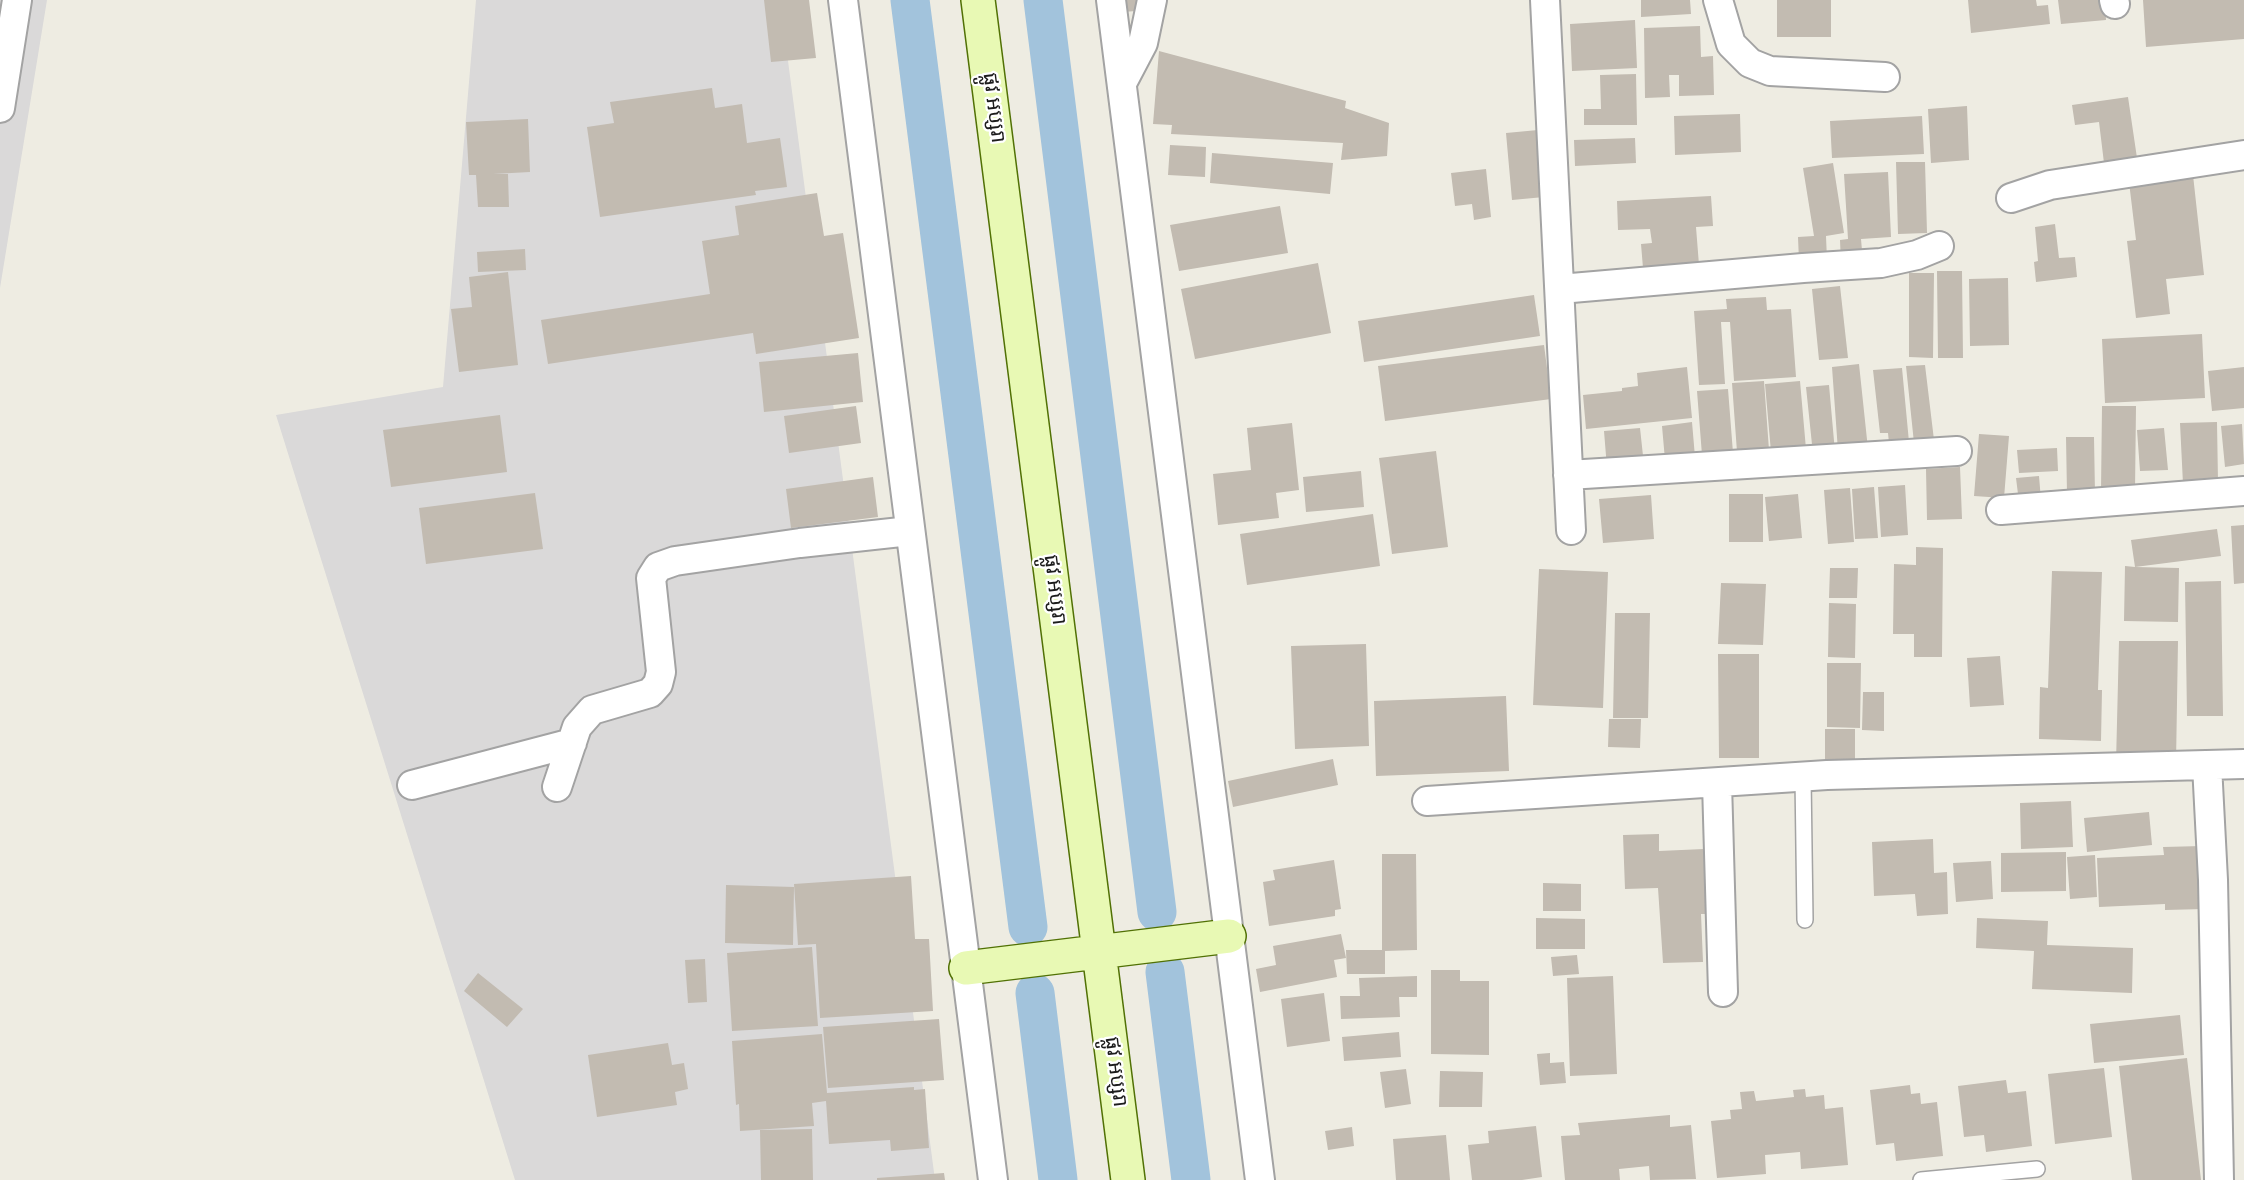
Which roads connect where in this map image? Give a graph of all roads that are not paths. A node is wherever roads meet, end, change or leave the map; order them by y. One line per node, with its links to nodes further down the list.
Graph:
1 (17, 0): 10 (street)
2 (843, 0): 20 (street)
3 (978, 0): 31 (main road, ផ្លូវ អប្សរា)
4 (1111, 0): 9 (street)
5 (1152, 0): 9 (street)
6 (1545, 0): 14 (street)
7 (1718, 0): 8 (street)
8 (1885, 77)
9 (1122, 82): 30 (street)
10 (0, 108)
11 (2244, 155): 12 (street)
12 (2011, 198)
13 (1939, 246): 14 (street)
14 (1560, 289): 16 (street)
15 (1957, 451): 16 (street)
16 (1569, 475): 19 (street)
17 (2244, 491): 18 (street)
18 (2001, 510)
19 (1571, 530)
20 (910, 531): 21 (street); 32 (street)
21 (572, 743): 26 (street); 27 (street)
22 (2244, 764): 23 (street)
23 (2207, 765): 24 (street); 39 (street)
24 (1803, 777): 25 (street); 29 (lane)
25 (1717, 783): 28 (street); 33 (street)
26 (412, 785)
27 (557, 787)
28 (1427, 801)
29 (1805, 920)
30 (1229, 936): 31 (main road); 37 (street)
31 (1099, 952): 32 (main road); 36 (main road, ផ្លូវ អប្សរា)
32 (966, 968): 35 (street)
33 (1723, 992)
34 (2037, 1169): 38 (lane)
35 (993, 1180)
36 (1128, 1180)
37 (1260, 1180)
38 (1921, 1180)
39 (2219, 1180)

